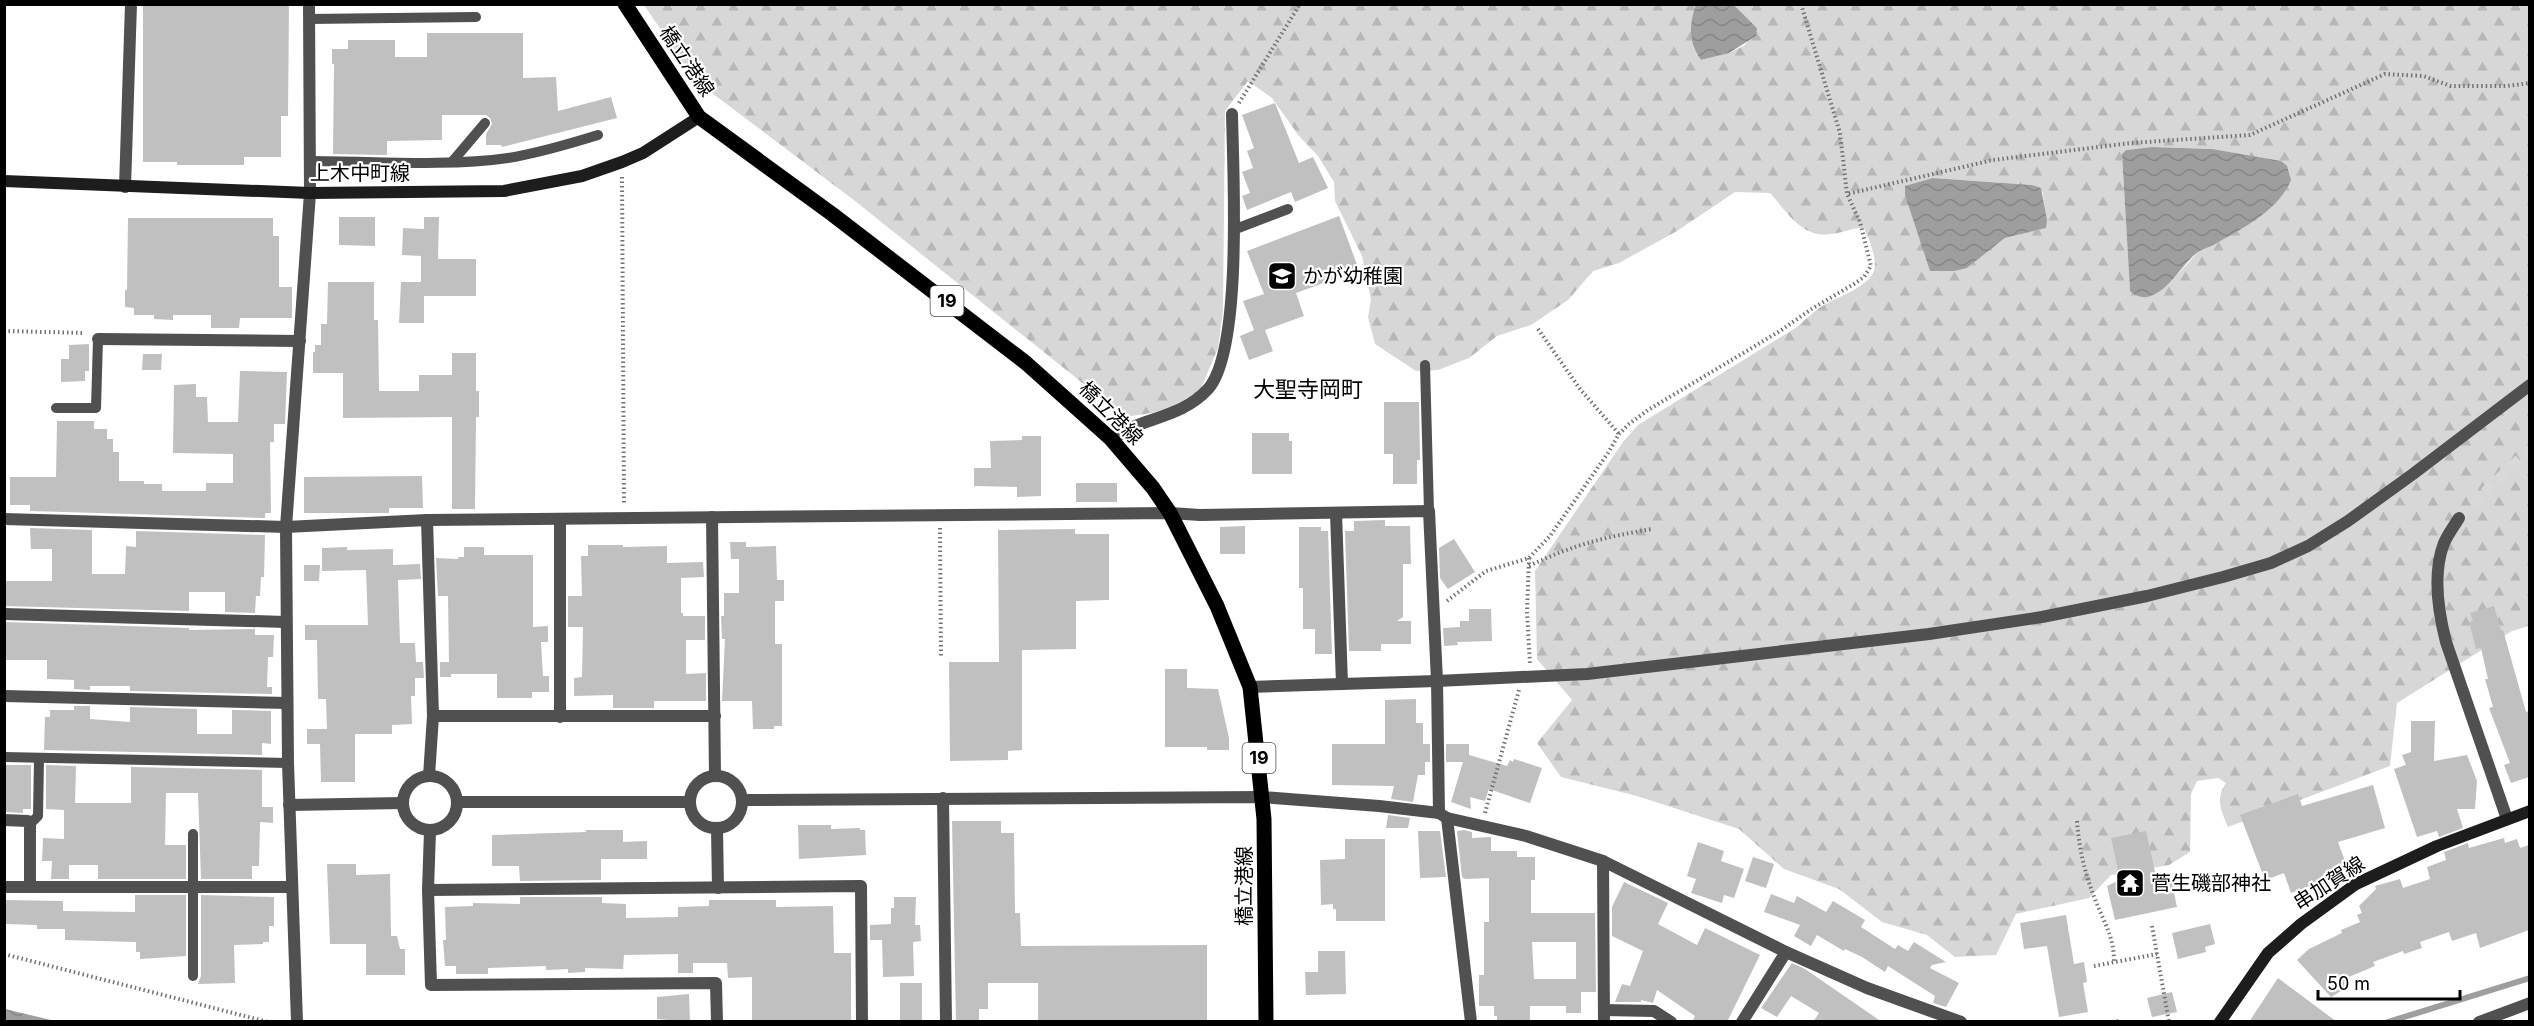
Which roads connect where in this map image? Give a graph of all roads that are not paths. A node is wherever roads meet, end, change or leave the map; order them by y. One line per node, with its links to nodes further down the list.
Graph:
1 (131, 4): 13 (street)
2 (309, 4): 5 (street)
3 (625, 4): 7 (main road, 橋立港線 / 19)
4 (476, 17): 5 (lane)
5 (309, 19): 10 (street)
6 (1232, 114): 16 (street)
7 (699, 117): 14 (main road, 上木中町線); 22 (main road, 橋立港線 / 19)
8 (485, 123): 11 (lane)
9 (598, 135): 11 (lane)
10 (310, 161): 11 (lane); 14 (street)
11 (452, 162)
12 (4, 181): 13 (main road, 上木中町線)
13 (125, 187): 14 (main road, 上木中町線)
14 (310, 193): 18 (street)
15 (1288, 209): 16 (lane)
16 (1233, 230): 22 (street)
17 (98, 339): 18 (street); 21 (lane)
18 (300, 340): 31 (street)
19 (1425, 365): 23 (lane)
20 (2529, 385): 34 (street)
21 (56, 408)
22 (1111, 439): 24 (main road, 橋立港線 / 19)
23 (1429, 511): 25 (street); 34 (street)
24 (1170, 513): 25 (street); 26 (street); 36 (main road, 橋立港線 / 19)
25 (1336, 513): 35 (street)
26 (712, 517): 29 (street); 40 (street)
27 (2459, 518): 56 (street)
28 (4, 519): 31 (street)
29 (560, 519): 30 (street); 41 (street)
30 (427, 520): 31 (street); 39 (street)
31 (286, 527): 33 (street)
32 (4, 614): 33 (street)
33 (286, 622): 38 (street)
34 (1437, 681): 35 (street); 55 (street)
35 (1342, 684): 36 (street)
36 (1250, 687): 47 (main road, 橋立港線 / 19)
37 (4, 696): 38 (street)
38 (287, 703): 44 (street)
39 (433, 716): 41 (street); 45 (street)
40 (715, 716): 41 (street); 46 (street)
41 (560, 717)
42 (4, 757): 43 (lane)
43 (39, 758): 44 (lane); 58 (lane)
44 (288, 763): 53 (street)
45 (429, 776): 50 (street); 52 (street)
46 (715, 776): 49 (street); 51 (street)
47 (1262, 797): 48 (street); 55 (street); 77 (main road, 橋立港線 / 19)
48 (943, 798): 49 (street); 76 (street)
49 (743, 801): 59 (street)
50 (457, 802): 51 (street); 60 (street)
51 (690, 802): 59 (street)
52 (402, 803): 53 (street); 60 (street)
53 (290, 805): 66 (street)
54 (2529, 811): 56 (main road, 串加賀線)
55 (1443, 815): 62 (street); 78 (street)
56 (2507, 819): 82 (main road, 串加賀線)
57 (4, 820): 58 (street)
58 (30, 824): 64 (street)
59 (717, 828): 67 (street)
60 (430, 831): 68 (street)
61 (193, 834): 65 (lane)
62 (1603, 861): 69 (street); 72 (street)
63 (4, 887): 64 (street)
64 (30, 887): 65 (street)
65 (193, 887): 66 (street); 70 (lane)
66 (292, 887): 73 (street)
67 (718, 888): 68 (street); 75 (street)
68 (428, 890): 74 (street)
69 (1786, 952): 80 (street); 81 (street)
70 (193, 976)
71 (2529, 1003): 83 (street)
72 (1604, 1016): 79 (street)
73 (297, 1022)
74 (717, 1022)
75 (862, 1022)
76 (946, 1022)
77 (1266, 1022)
78 (1471, 1022)
79 (1671, 1022)
80 (1742, 1022)
81 (1961, 1022)
82 (2220, 1022)
83 (2479, 1022)

